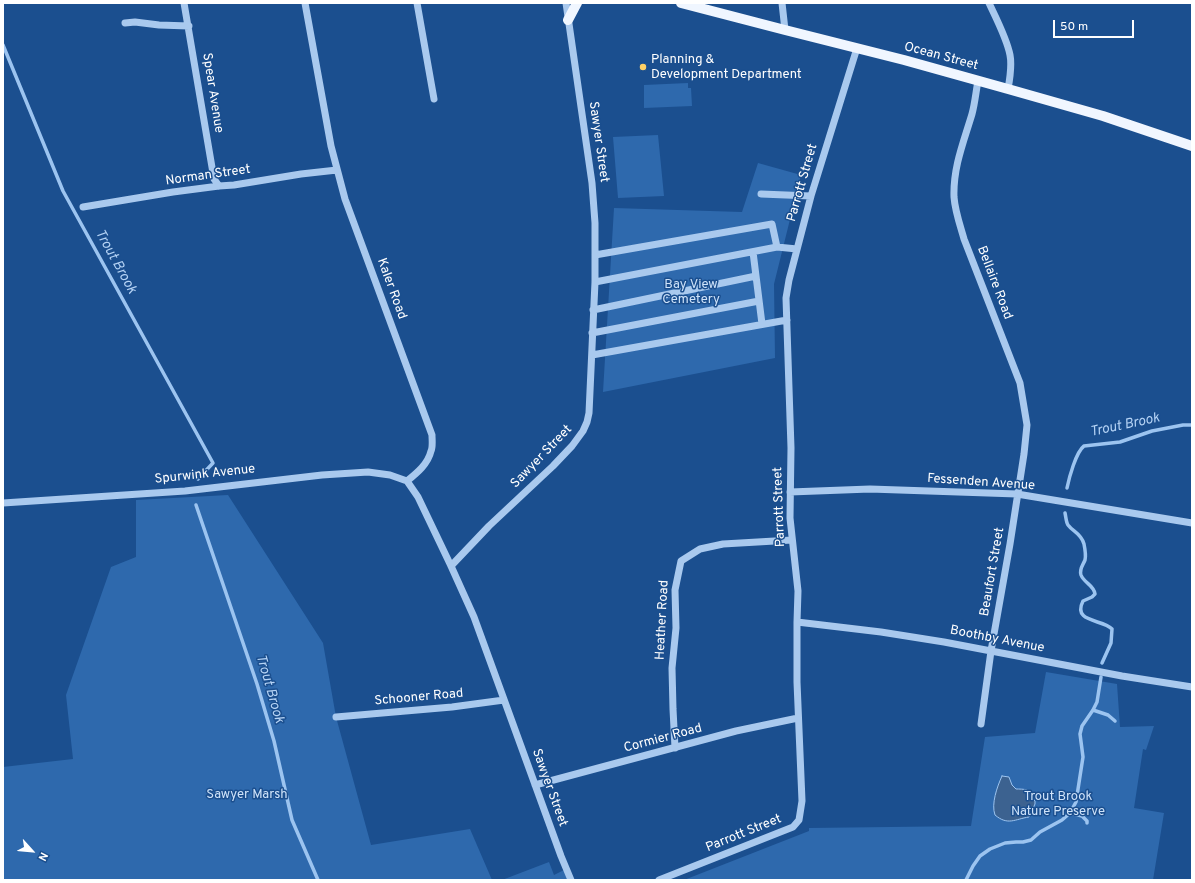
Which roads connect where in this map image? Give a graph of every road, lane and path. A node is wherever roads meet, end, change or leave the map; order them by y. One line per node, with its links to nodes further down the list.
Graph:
1 (184, 3): 11 (street, Spear Avenue)
2 (305, 3): 18 (street, Kaler Road)
3 (417, 3): 16 (street)
4 (566, 3): 9 (street, Sawyer Street)
5 (577, 3): 9 (main road)
6 (681, 3): 12 (main road, Ocean Street)
7 (782, 3): 12 (street)
8 (989, 3): 15 (street)
9 (568, 20): 26 (street, Sawyer Street)
10 (125, 23): 11 (street)
11 (189, 26): 19 (street, Spear Avenue)
12 (785, 30): 13 (main road, Ocean Street)
13 (857, 48): 14 (main road, Ocean Street); 21 (street, Parrott Street)
14 (978, 80): 15 (main road, Ocean Street); 37 (street, Bellaire Road)
15 (1008, 89): 17 (main road, Ocean Street)
16 (434, 99)
17 (1192, 146)
18 (337, 170): 19 (street, Norman Street); 35 (street, Kaler Road)
19 (219, 186): 22 (street, Norman Street)
20 (761, 194): 21 (street)
21 (811, 196): 24 (street, Parrott Street)
22 (83, 207)
23 (777, 248): 24 (street); 25 (street); 26 (street)
24 (797, 249): 31 (street, Parrott Street)
25 (753, 252): 27 (street); 28 (street)
26 (595, 255): 28 (street, Sawyer Street)
27 (756, 276): 29 (street); 30 (street)
28 (594, 282): 30 (street, Sawyer Street)
29 (759, 301): 32 (street); 33 (street)
30 (593, 310): 33 (street, Sawyer Street)
31 (787, 320): 32 (street); 36 (street, Parrott Street)
32 (762, 324): 34 (street)
33 (592, 333): 34 (street, Sawyer Street)
34 (592, 355): 41 (street, Sawyer Street)
35 (407, 481): 38 (street, Spurwink Avenue); 41 (street)
36 (790, 492): 37 (street, Fessenden Avenue); 40 (street, Parrott Street)
37 (1017, 494): 39 (street, Fessenden Avenue); 43 (street, Beaufort Street)
38 (3, 503)
39 (1192, 523)
40 (792, 540): 42 (street, Parrott Street); 49 (street, Heather Road)
41 (451, 566): 45 (street, Sawyer Street)
42 (797, 622): 43 (street, Boothby Avenue); 47 (street, Parrott Street)
43 (991, 651): 44 (street, Boothby Avenue); 48 (street, Beaufort Street)
44 (1192, 686)
45 (504, 700): 46 (street, Schooner Road); 50 (street, Sawyer Street)
46 (336, 717)
47 (798, 718): 49 (street, Cormier Road); 52 (street, Parrott Street)
48 (981, 724)
49 (675, 748): 50 (street, Cormier Road)
50 (535, 786): 51 (street, Sawyer Street)
51 (571, 880)
52 (658, 880)

